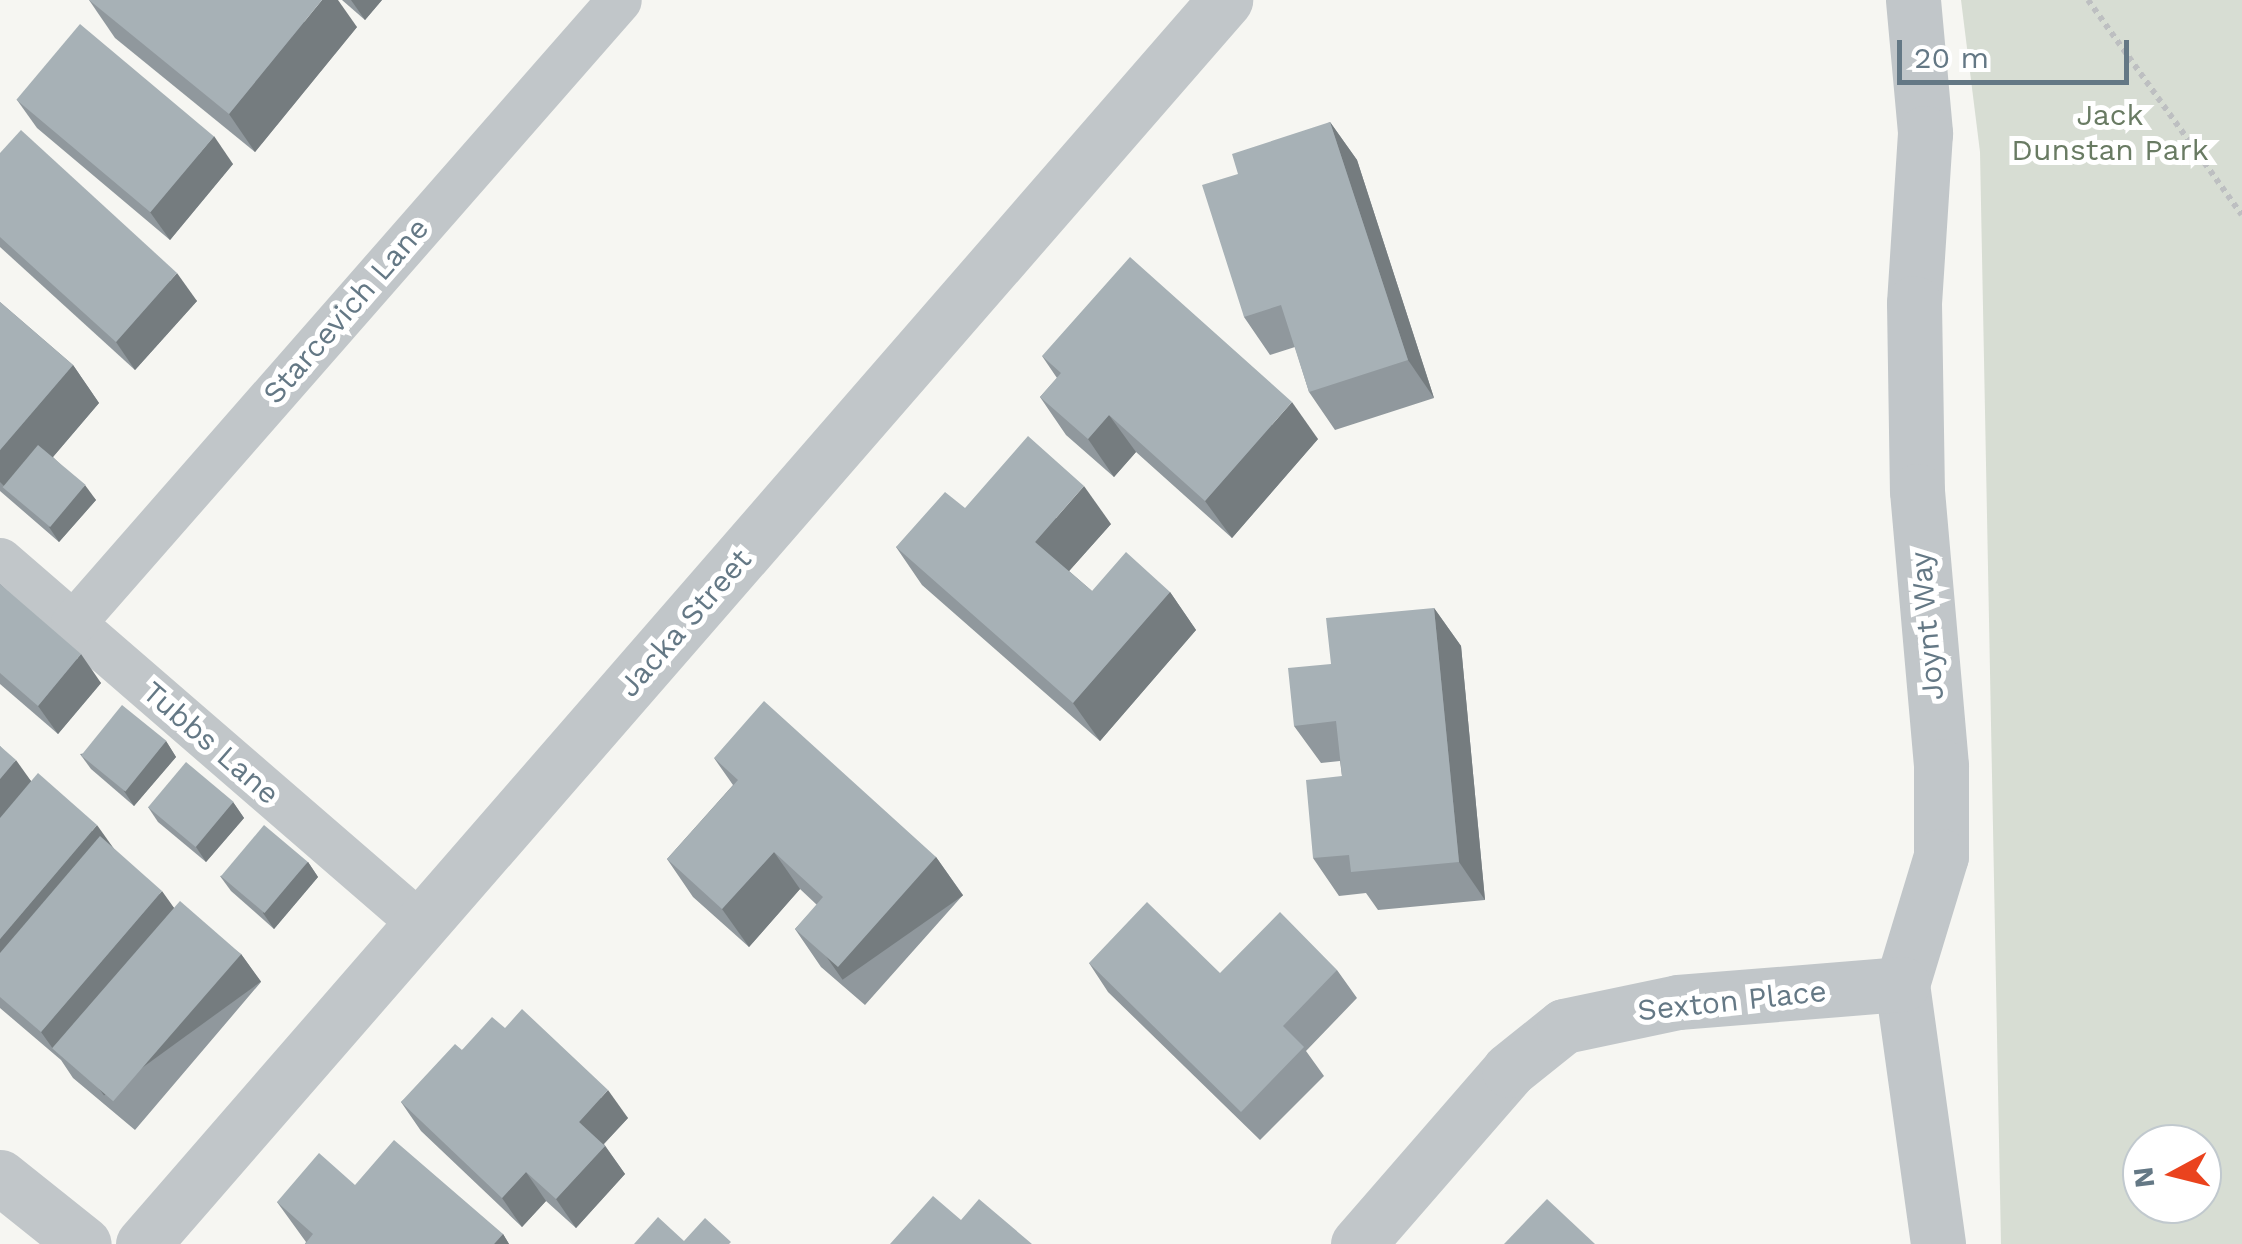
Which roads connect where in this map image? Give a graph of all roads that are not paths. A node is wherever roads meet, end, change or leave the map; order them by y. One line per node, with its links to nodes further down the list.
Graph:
1 (619, 0): 5 (lane, Starcevich Lane)
2 (1225, 0): 6 (street, Jacka Street)
3 (1912, 0): 7 (street, Joynt Way)
4 (0, 560): 5 (lane, Tubbs Lane)
5 (73, 623): 6 (lane, Tubbs Lane)
6 (422, 925): 10 (street, Jacka Street)
7 (1902, 984): 11 (street, Sexton Place); 12 (street, Joynt Way)
8 (0, 1177): 9 (street)
9 (84, 1244)
10 (143, 1244)
11 (1358, 1244)
12 (1938, 1244)

